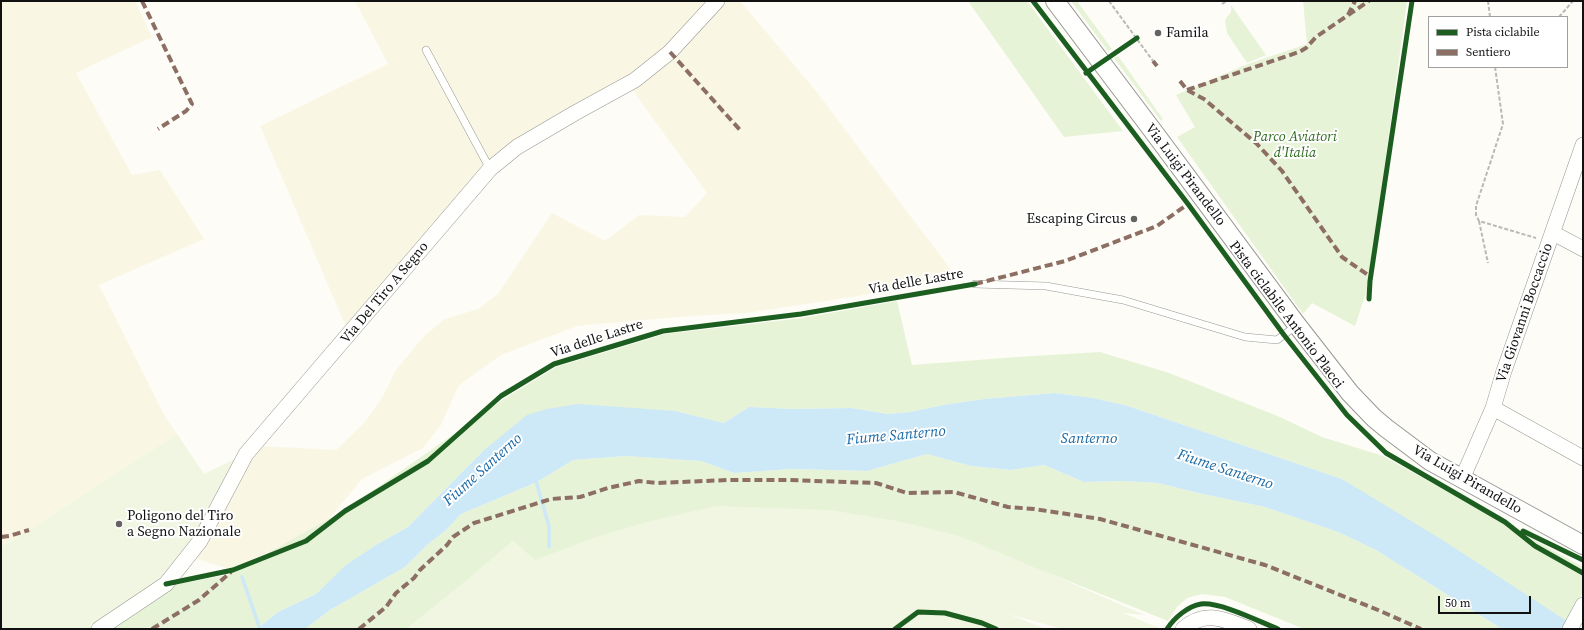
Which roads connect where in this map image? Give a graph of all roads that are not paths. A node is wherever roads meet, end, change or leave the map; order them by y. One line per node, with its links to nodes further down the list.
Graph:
1 (717, 1): 5 (street, Via Del Tiro A Segno)
2 (1055, 1): 9 (street, Via Luigi Pirandello)
3 (426, 50): 5 (lane)
4 (1583, 145): 6 (street, Via Giovanni Boccaccio)
5 (490, 169): 15 (street, Via Del Tiro A Segno)
6 (1547, 236): 7 (street); 10 (street, Via Giovanni Boccaccio)
7 (1583, 250)
8 (975, 284): 9 (lane, Via delle Lastre)
9 (1296, 325): 12 (street, Via Luigi Pirandello)
10 (1493, 408): 11 (street); 12 (street, Via Giovanni Boccaccio)
11 (1583, 457)
12 (1462, 479): 13 (street, Via Luigi Pirandello)
13 (1583, 545)
14 (1583, 605): 18 (street)
15 (98, 629)
16 (1183, 629): 17 (street)
17 (1249, 629)
18 (1570, 629)

